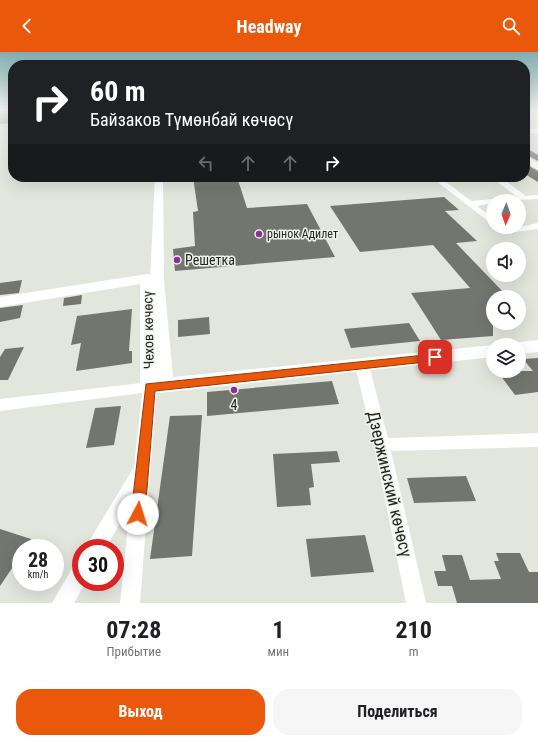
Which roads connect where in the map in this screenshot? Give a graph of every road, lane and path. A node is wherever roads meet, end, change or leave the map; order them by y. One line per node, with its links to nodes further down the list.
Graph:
1 (152, 182): 13 (street, Чехов көчөсү)
2 (159, 182): 13 (street, Чехов көчөсү)
3 (441, 182): 9 (street)
4 (502, 182): 5 (street)
5 (518, 194)
6 (538, 197): 7 (street)
7 (526, 198)
8 (486, 202): 9 (street)
9 (470, 204): 10 (street)
10 (486, 217)
11 (538, 226): 12 (street)
12 (526, 227)
13 (152, 279): 14 (main road); 19 (main road, Чехов көчөсү)
14 (0, 302)
15 (538, 346): 16 (main road)
16 (526, 347)
17 (486, 352): 18 (main road)
18 (362, 365): 19 (main road); 22 (street, Дзержинский көчөсү)
19 (157, 386): 20 (street); 23 (street, Чехов көчөсү)
20 (0, 405)
21 (538, 440): 22 (street)
22 (382, 445): 28 (street, Дзержинский көчөсү)
23 (142, 469): 24 (street); 27 (street, Чехов көчөсү)
24 (100, 539)
25 (72, 587): 26 (street)
26 (62, 603)
27 (130, 603)
28 (416, 603)

